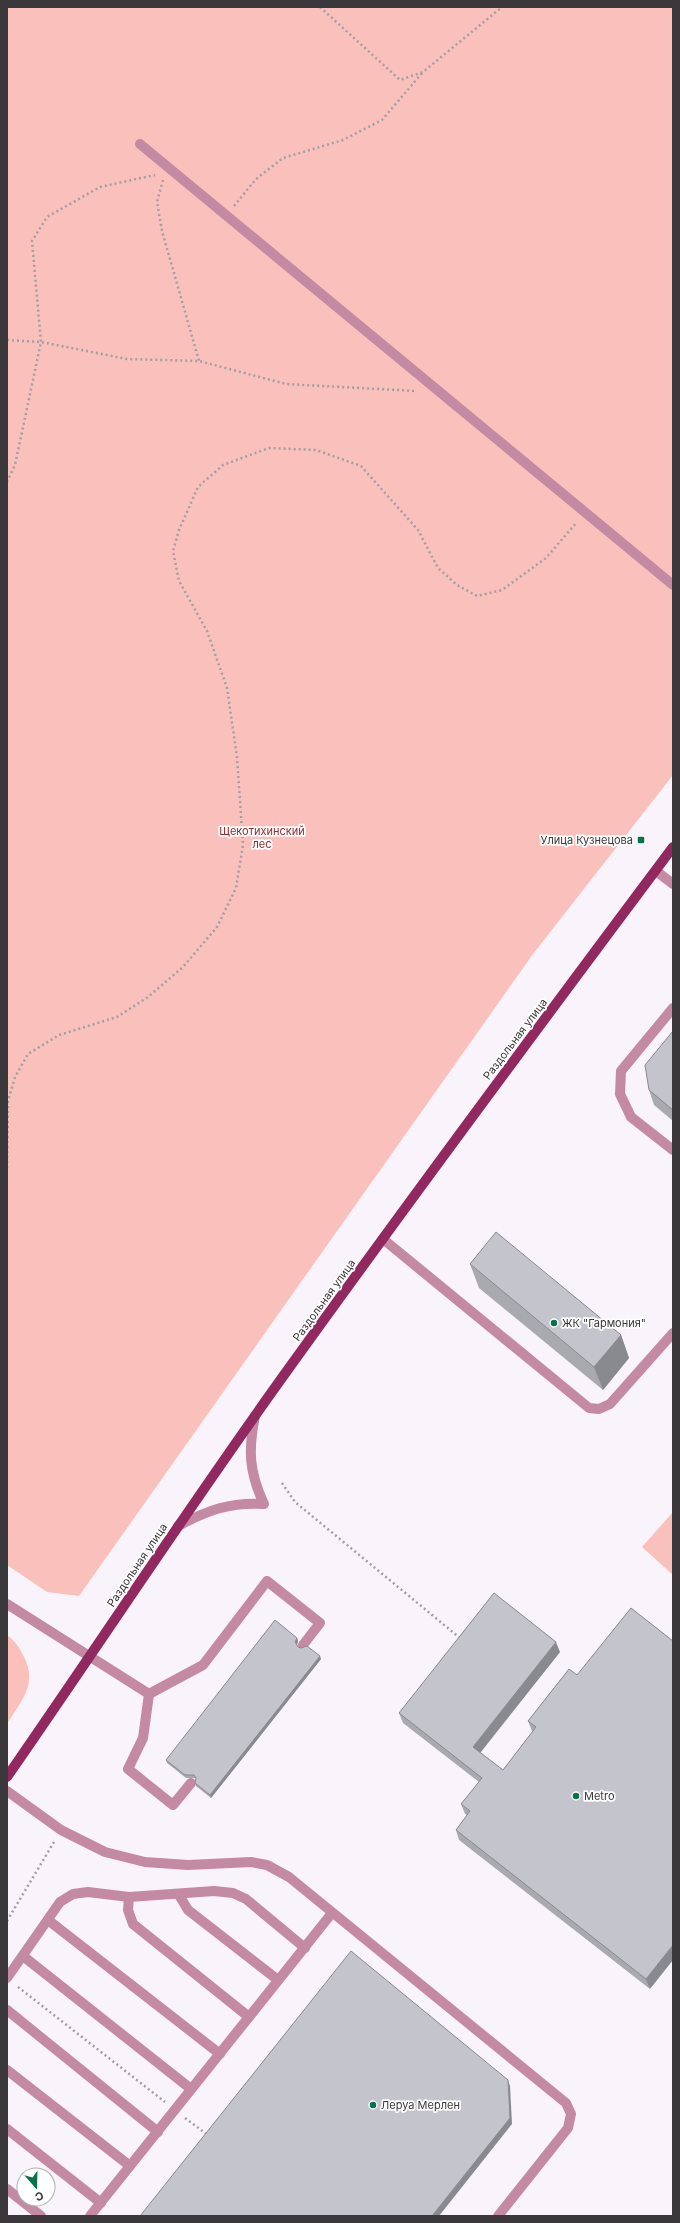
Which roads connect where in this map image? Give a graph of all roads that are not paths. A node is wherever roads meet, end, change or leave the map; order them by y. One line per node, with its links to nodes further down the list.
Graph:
1 (140, 144): 2 (lane)
2 (673, 585)
3 (673, 847): 4 (main road, Раздольная улица)
4 (656, 871): 5 (lane); 8 (main road, Раздольная улица)
5 (673, 884)
6 (673, 1008): 7 (lane)
7 (673, 1150)
8 (383, 1239): 9 (lane); 10 (main road, Раздольная улица)
9 (673, 1332)
10 (255, 1416): 11 (main road, Раздольная улица); 11 (lane)
11 (178, 1526): 14 (main road, Раздольная улица)
12 (7, 1604): 14 (lane)
13 (303, 1645): 15 (lane)
14 (91, 1656): 15 (lane); 16 (main road, Раздольная улица)
15 (149, 1694): 17 (lane)
16 (7, 1776)
17 (191, 1783)
18 (7, 1791): 21 (lane)
19 (179, 1895): 20 (lane); 23 (lane); 25 (lane)
20 (129, 1897): 22 (lane); 28 (lane)
21 (332, 1913): 23 (lane); 39 (lane)
22 (48, 1920): 24 (lane); 29 (lane)
23 (305, 1948): 25 (lane)
24 (23, 1956): 26 (lane); 31 (lane)
25 (278, 1980): 28 (lane)
26 (10, 1981)
27 (7, 2010): 33 (lane)
28 (249, 2018): 29 (lane)
29 (220, 2054): 31 (lane)
30 (7, 2070): 34 (lane)
31 (191, 2089): 33 (lane)
32 (7, 2129): 36 (lane)
33 (158, 2132): 34 (lane)
34 (130, 2166): 36 (lane)
35 (7, 2189): 37 (lane)
36 (101, 2203): 38 (lane)
37 (41, 2216)
38 (90, 2216)
39 (498, 2216)

